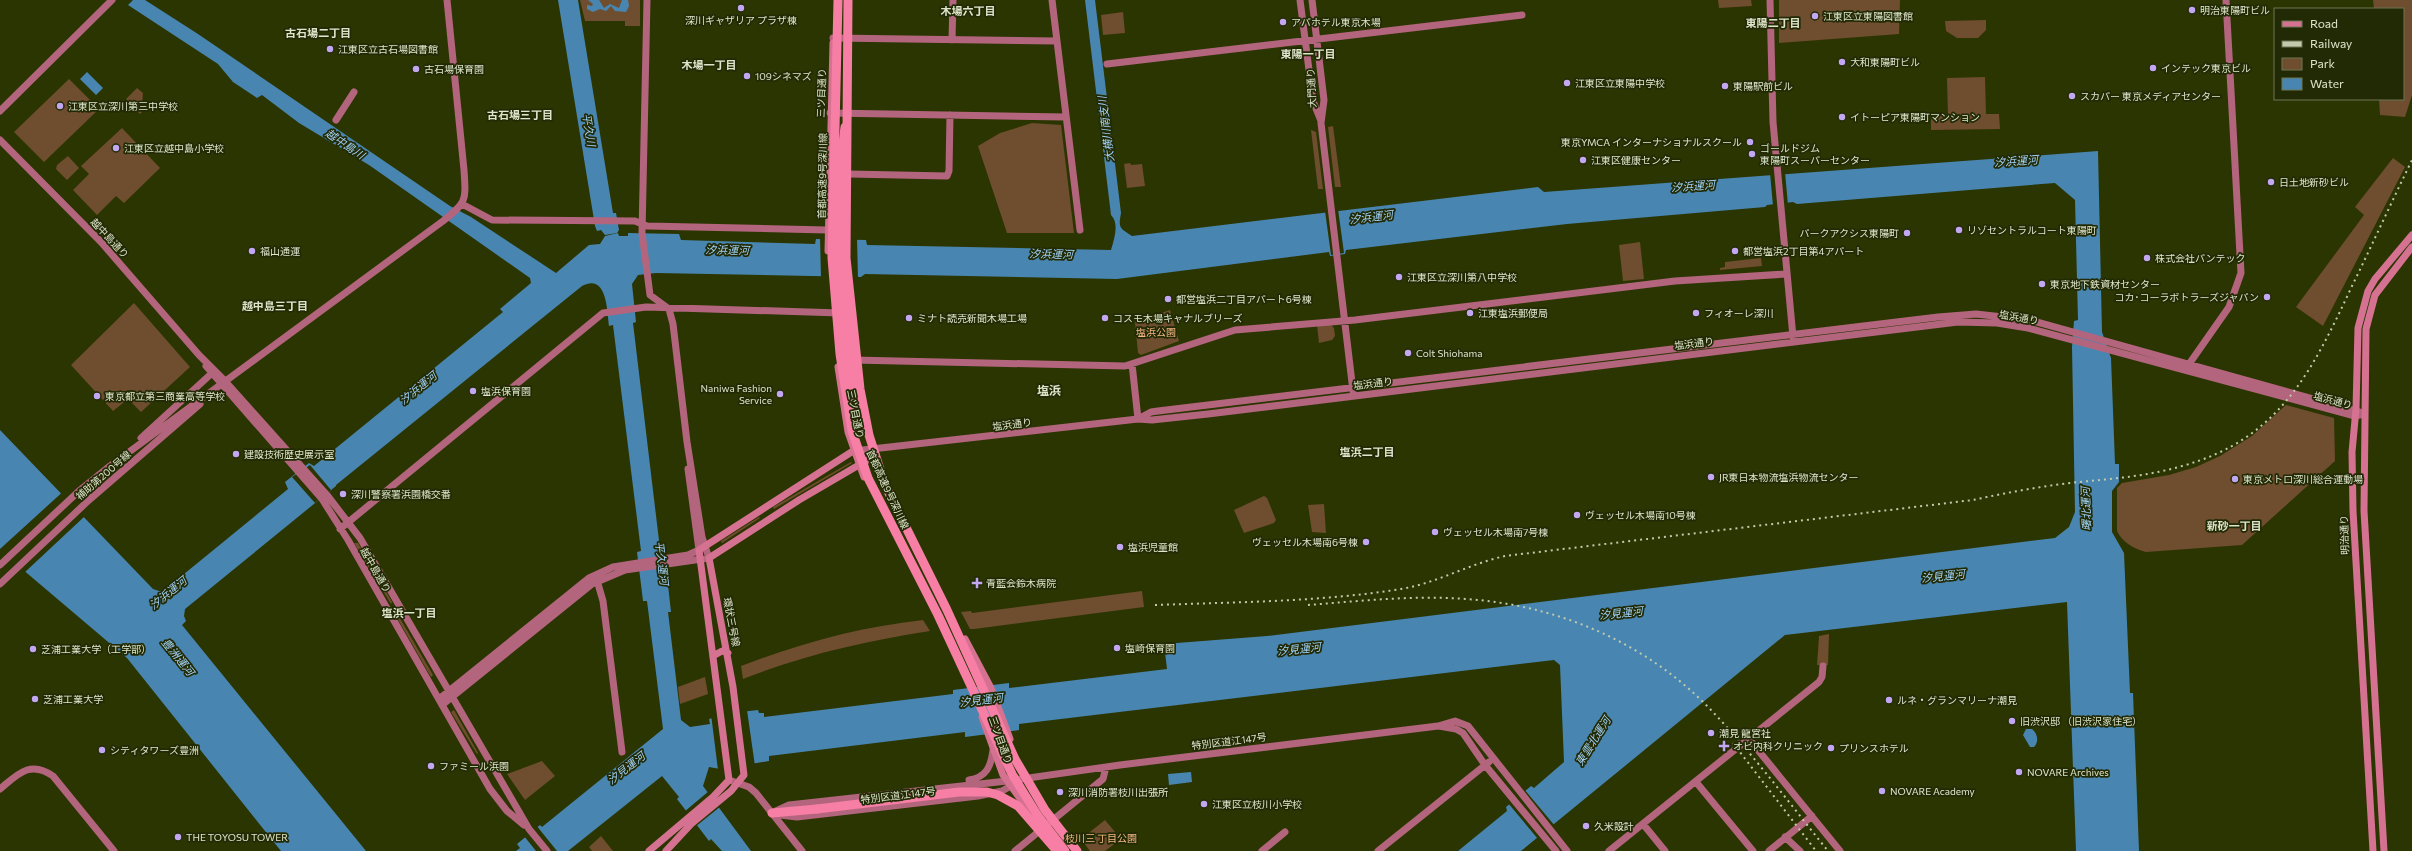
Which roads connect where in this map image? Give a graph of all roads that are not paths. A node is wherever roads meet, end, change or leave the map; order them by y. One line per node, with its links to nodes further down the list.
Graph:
1 (112, 0): 23 (street)
2 (447, 0): 32 (street)
3 (647, 0): 33 (street)
4 (834, 0): 15 (main road, 三ツ目通り)
5 (838, 0): 70 (highway, 首都高速9号深川線, bridge)
6 (848, 0): 74 (highway, 首都高速9号深川線, bridge)
7 (852, 0): 16 (main road, 三ツ目通り)
8 (952, 0): 18 (street)
9 (1052, 0): 20 (street)
10 (1300, 0): 19 (street, 大門通り)
11 (1312, 0): 17 (street, 大門通り)
12 (1770, 0): 38 (street)
13 (2226, 0): 48 (street)
14 (1522, 15): 17 (street)
15 (833, 38): 16 (street); 24 (main road, 三ツ目通り)
16 (851, 38): 18 (street); 25 (main road, 三ツ目通り)
17 (1317, 39): 19 (street); 29 (street, 大門通り)
18 (952, 40): 20 (street)
19 (1305, 40): 21 (street); 29 (street, 大門通り)
20 (1057, 42): 27 (street)
21 (1107, 64)
22 (354, 92): 28 (street)
23 (0, 111)
24 (830, 113): 25 (street); 34 (main road, 三ツ目通り)
25 (850, 113): 26 (street); 31 (main road, 三ツ目通り); 74 (highway, bridge)
26 (950, 115): 27 (street); 31 (street)
27 (1066, 117): 35 (street)
28 (336, 120)
29 (1321, 123): 42 (street)
30 (0, 140): 44 (street, 越中島通り)
31 (849, 174): 40 (main road, 三ツ目通り, bridge)
32 (461, 206): 33 (street); 51 (street)
33 (642, 224): 34 (street); 39 (street)
34 (827, 230): 41 (main road, 三ツ目通り)
35 (1080, 230)
36 (2412, 235): 53 (main road, 明治通り)
37 (2412, 247): 54 (main road, 明治通り)
38 (1786, 274): 42 (street); 43 (street)
39 (669, 309): 41 (street); 56 (street); 62 (street)
40 (853, 312): 41 (street); 45 (main road, 三ツ目通り)
41 (832, 313): 46 (main road, 三ツ目通り)
42 (1344, 320): 47 (street); 52 (street)
43 (1793, 338): 48 (street, 塩浜通り); 49 (street, 塩浜通り); 52 (street, 塩浜通り)
44 (199, 355): 50 (street, 越中島通り); 51 (street, 越中島通り)
45 (858, 360): 46 (street); 47 (street); 58 (main road, 三ツ目通り)
46 (837, 361): 57 (main road, 三ツ目通り)
47 (1132, 364): 55 (street)
48 (2189, 364): 49 (street); 53 (street, 塩浜通り)
49 (2185, 370): 53 (street, 塩浜通り)
50 (211, 374): 51 (street, 越中島通り); 60 (street, 補助第200号線)
51 (222, 384): 60 (street, 補助第200号線); 61 (street, 越中島通り); 72 (street, 補助第200号線)
52 (1353, 392): 55 (street, 塩浜通り)
53 (2356, 413): 54 (street, 塩浜通り); 127 (main road, 明治通り)
54 (2364, 414): 128 (main road, 明治通り)
55 (1138, 419): 58 (street, 塩浜通り)
56 (687, 442): 64 (street); 65 (street)
57 (853, 451): 58 (street, 塩浜通り); 59 (main road, 三ツ目通り); 64 (main road)
58 (875, 452): 59 (main road); 90 (main road, 三ツ目通り)
59 (858, 465): 66 (main road); 70 (main road, 三ツ目通り)
60 (110, 466): 69 (street, 補助第200号線)
61 (324, 497): 62 (street, 越中島通り); 63 (street, 越中島通り)
62 (349, 522): 63 (street); 73 (street, 越中島通り)
63 (340, 529): 75 (street, 越中島通り)
64 (706, 545): 65 (main road); 66 (street)
65 (699, 550): 67 (main road); 68 (street)
66 (709, 558): 67 (street); 76 (main road, 環状三号線)
67 (701, 561): 68 (street); 77 (main road)
68 (668, 562): 71 (street)
69 (0, 565)
70 (914, 569): 85 (main road, 三ツ目通り, bridge); 115 (highway, 首都高速9号深川線, bridge)
71 (596, 578): 81 (street); 86 (street)
72 (0, 584)
73 (399, 606): 75 (street); 81 (street, 越中島通り)
74 (947, 610): 116 (highway, 首都高速9号深川線, bridge)
75 (388, 612): 82 (street, 越中島通り)
76 (726, 639): 77 (main road); 78 (main road, 環状三号線)
77 (711, 641): 79 (main road)
78 (728, 653): 79 (main road); 93 (main road, 環状三号線)
79 (713, 656): 91 (main road)
80 (1823, 666): 84 (street)
81 (450, 694): 82 (street); 104 (street, 越中島通り)
82 (440, 702): 104 (street, 越中島通り)
83 (1438, 726): 87 (street, 特別区道江147号); 88 (street, 特別区道江147号); 89 (street, 特別区道江147号)
84 (1749, 739): 92 (street); 99 (street)
85 (993, 750): 94 (main road, 三ツ目通り); 96 (street, 特別区道江147号)
86 (622, 752)
87 (1492, 760): 88 (street); 120 (street, 特別区道江147号)
88 (1485, 765): 118 (street); 119 (street, 特別区道江147号)
89 (1106, 767): 90 (street, 特別区道江147号); 101 (street)
90 (1023, 779): 94 (street, 特別区道江147号); 101 (main road, 三ツ目通り)
91 (729, 780): 93 (street); 97 (main road)
92 (1696, 782): 102 (street); 123 (street)
93 (740, 783): 97 (main road); 98 (street)
94 (1008, 784): 96 (street, 特別区道江147号); 98 (street, 特別区道江147号); 103 (main road, 三ツ目通り)
95 (0, 789): 107 (street)
96 (922, 789): 98 (street, 特別区道江147号)
97 (715, 799): 100 (main road)
98 (772, 813): 111 (street); 113 (highway, bridge)
99 (1812, 816): 106 (street); 126 (street)
100 (689, 821): 109 (main road); 110 (main road)
101 (1052, 821): 103 (street); 116 (main road, 三ツ目通り)
102 (1643, 824): 121 (street); 122 (street)
103 (1043, 828): 112 (street); 114 (main road, 三ツ目通り)
104 (529, 829): 108 (street, 越中島通り)
105 (1285, 832): 117 (street)
106 (1785, 837): 124 (street); 125 (street)
107 (114, 851)
108 (547, 851)
109 (649, 851)
110 (666, 851)
111 (802, 851)
112 (1015, 851)
113 (1057, 851)
114 (1062, 851)
115 (1065, 851)
116 (1076, 851)
117 (1262, 851)
118 (1378, 851)
119 (1556, 851)
120 (1567, 851)
121 (1609, 851)
122 (1665, 851)
123 (1753, 851)
124 (1769, 851)
125 (1800, 851)
126 (1840, 851)
127 (2373, 851)
128 (2384, 851)

